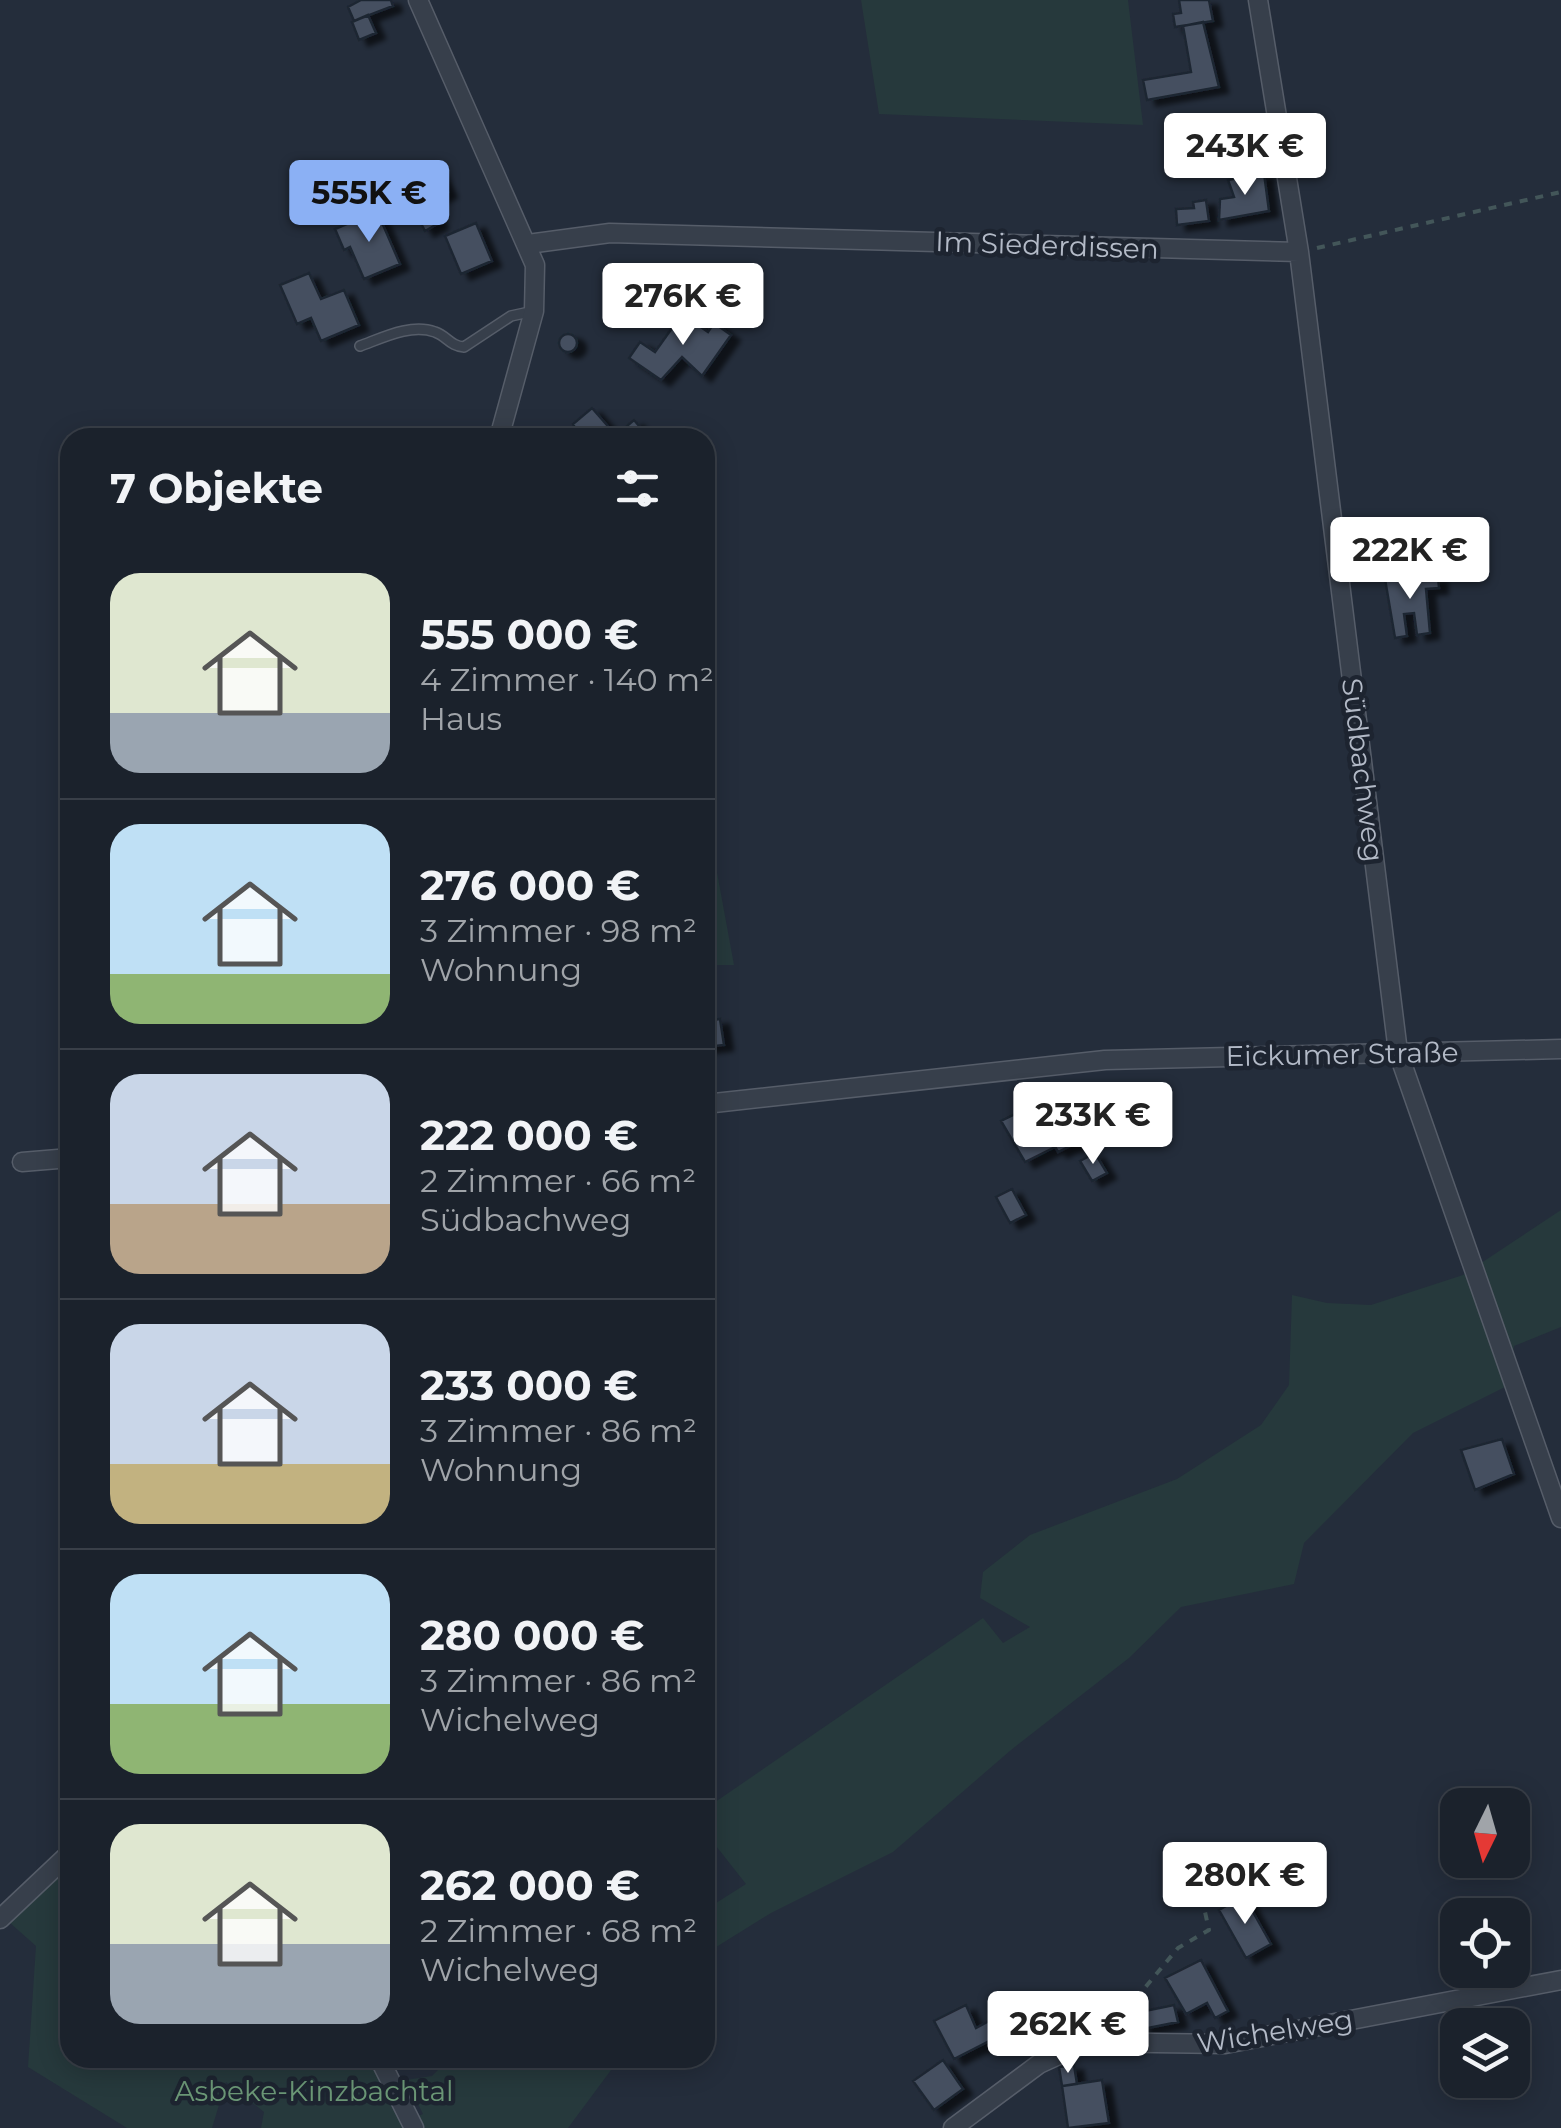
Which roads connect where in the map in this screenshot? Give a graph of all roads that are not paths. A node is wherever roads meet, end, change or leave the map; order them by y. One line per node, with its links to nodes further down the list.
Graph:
1 (418, 0): 3 (street)
2 (1258, 0): 4 (street, Südbachweg)
3 (528, 244): 4 (street, Im Siederdissen); 5 (street)
4 (1299, 252): 9 (street, Südbachweg)
5 (534, 311): 6 (lane); 7 (street)
6 (360, 346)
7 (503, 428)
8 (1561, 1049): 9 (street, Eickumer Straße)
9 (1398, 1052): 10 (street, Eickumer Straße); 13 (street, Südbachweg)
10 (715, 1103)
11 (60, 1159): 12 (street)
12 (22, 1162)
13 (1561, 1518)
14 (60, 1863): 15 (street)
15 (0, 1920)
16 (1561, 1980): 19 (street, Wichelweg)
17 (384, 2068): 18 (street)
18 (414, 2128)
19 (952, 2128)

